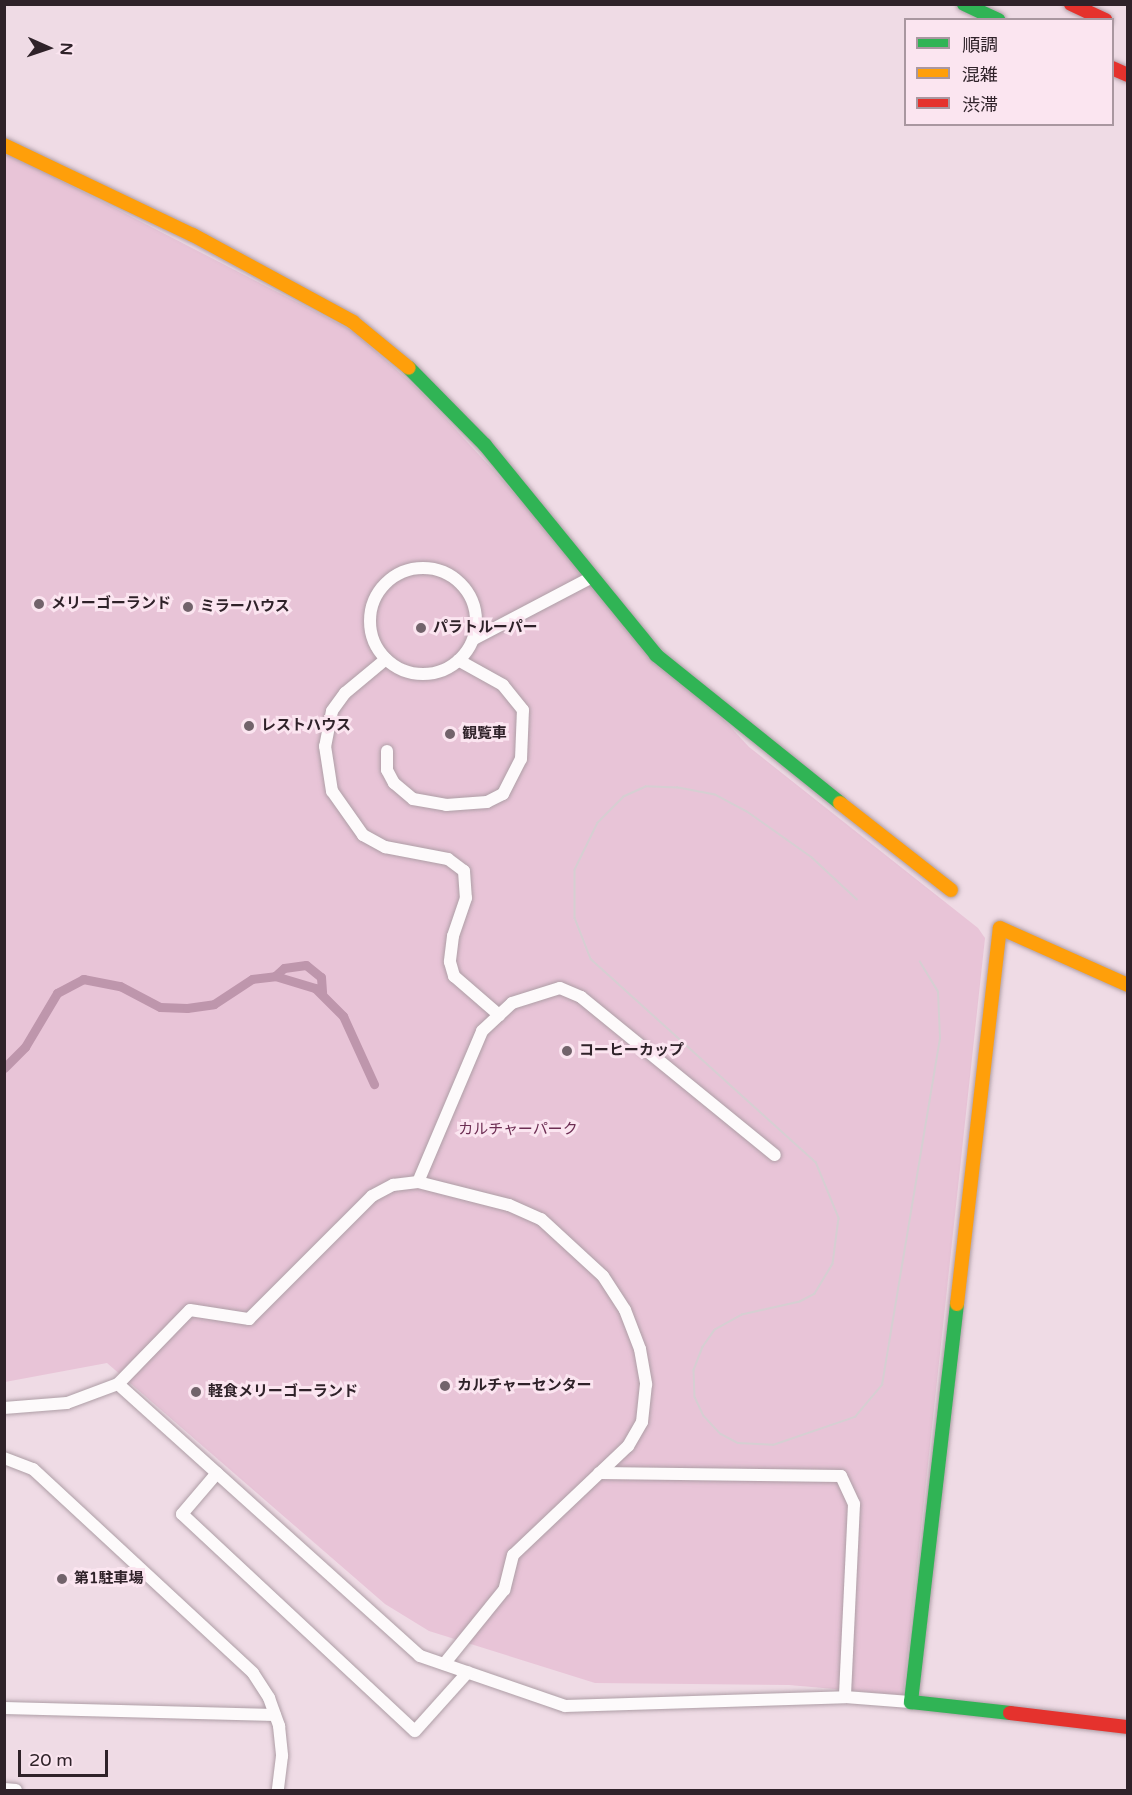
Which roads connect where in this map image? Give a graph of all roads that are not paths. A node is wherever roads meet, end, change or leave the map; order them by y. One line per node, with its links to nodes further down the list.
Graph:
1 (964, 4): 3 (street)
2 (1071, 4): 4 (street)
3 (995, 18)
4 (1101, 18)
5 (1114, 68): 6 (street)
6 (1128, 75)
7 (4, 145): 8 (street)
8 (592, 577): 9 (lane); 13 (street)
9 (474, 639): 10 (lane); 11 (lane)
10 (386, 659): 11 (lane); 15 (lane)
11 (458, 660): 12 (lane)
12 (387, 751)
13 (951, 890)
14 (1128, 985): 26 (street)
15 (499, 1015): 16 (lane); 17 (lane)
16 (775, 1155)
17 (418, 1182): 18 (lane); 22 (lane)
18 (118, 1384): 19 (lane); 21 (lane)
19 (4, 1408)
20 (4, 1458): 28 (lane)
21 (217, 1473): 23 (lane); 24 (lane)
22 (600, 1473): 23 (lane); 25 (lane)
23 (444, 1664): 24 (lane)
24 (468, 1672): 25 (lane)
25 (845, 1696): 26 (lane)
26 (911, 1702): 29 (street)
27 (4, 1708): 28 (lane)
28 (275, 1715): 32 (lane)
29 (1128, 1727)
30 (4, 1789): 31 (lane)
31 (16, 1791)
32 (278, 1791)

